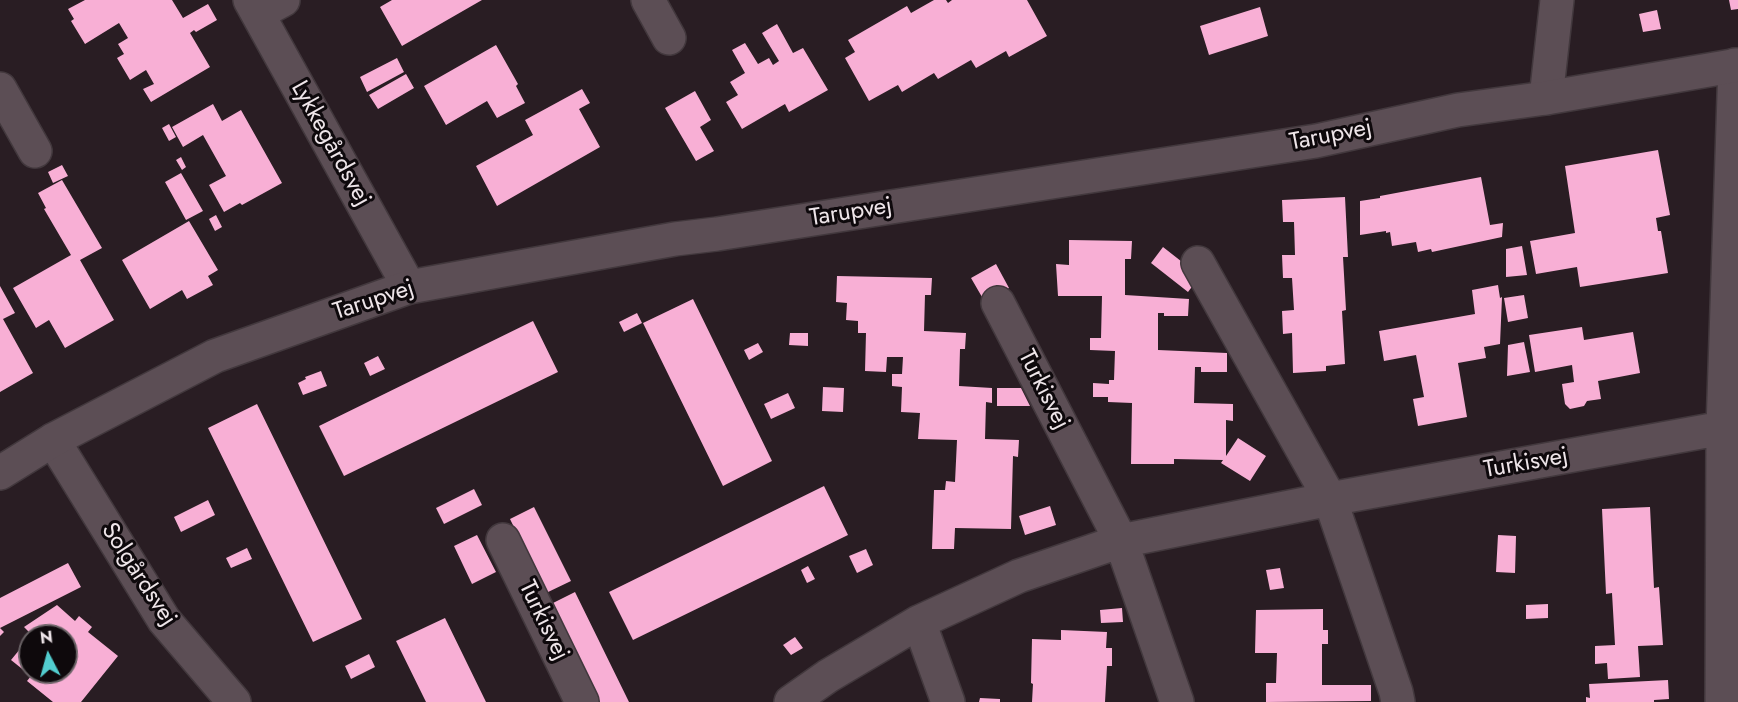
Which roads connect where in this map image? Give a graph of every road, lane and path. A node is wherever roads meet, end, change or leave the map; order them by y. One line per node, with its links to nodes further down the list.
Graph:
1 (648, 0): 4 (street)
2 (1557, 0): 7 (street)
3 (264, 4): 10 (street, Lykkegårdsvej)
4 (669, 38)
5 (1737, 65): 7 (street, Tarupvej); 12 (street)
6 (0, 89): 8 (street)
7 (1546, 98): 10 (street, Tarupvej)
8 (35, 151)
9 (1198, 263): 15 (street)
10 (409, 288): 13 (street, Tarupvej)
11 (998, 303): 17 (street, Turkisvej)
12 (1723, 428): 15 (street, Turkisvej); 25 (street)
13 (54, 440): 14 (street, Tarupvej); 19 (street, Solgårdsvej)
14 (0, 473)
15 (1330, 499): 17 (street, Turkisvej); 24 (street)
16 (503, 540): 20 (street, Turkisvej)
17 (1121, 541): 18 (street, Turkisvej); 23 (street, Turkisvej)
18 (919, 622): 21 (street, Turkisvej); 22 (street)
19 (234, 702)
20 (582, 702)
21 (792, 702)
22 (948, 702)
23 (1178, 702)
24 (1398, 702)
25 (1722, 702)

